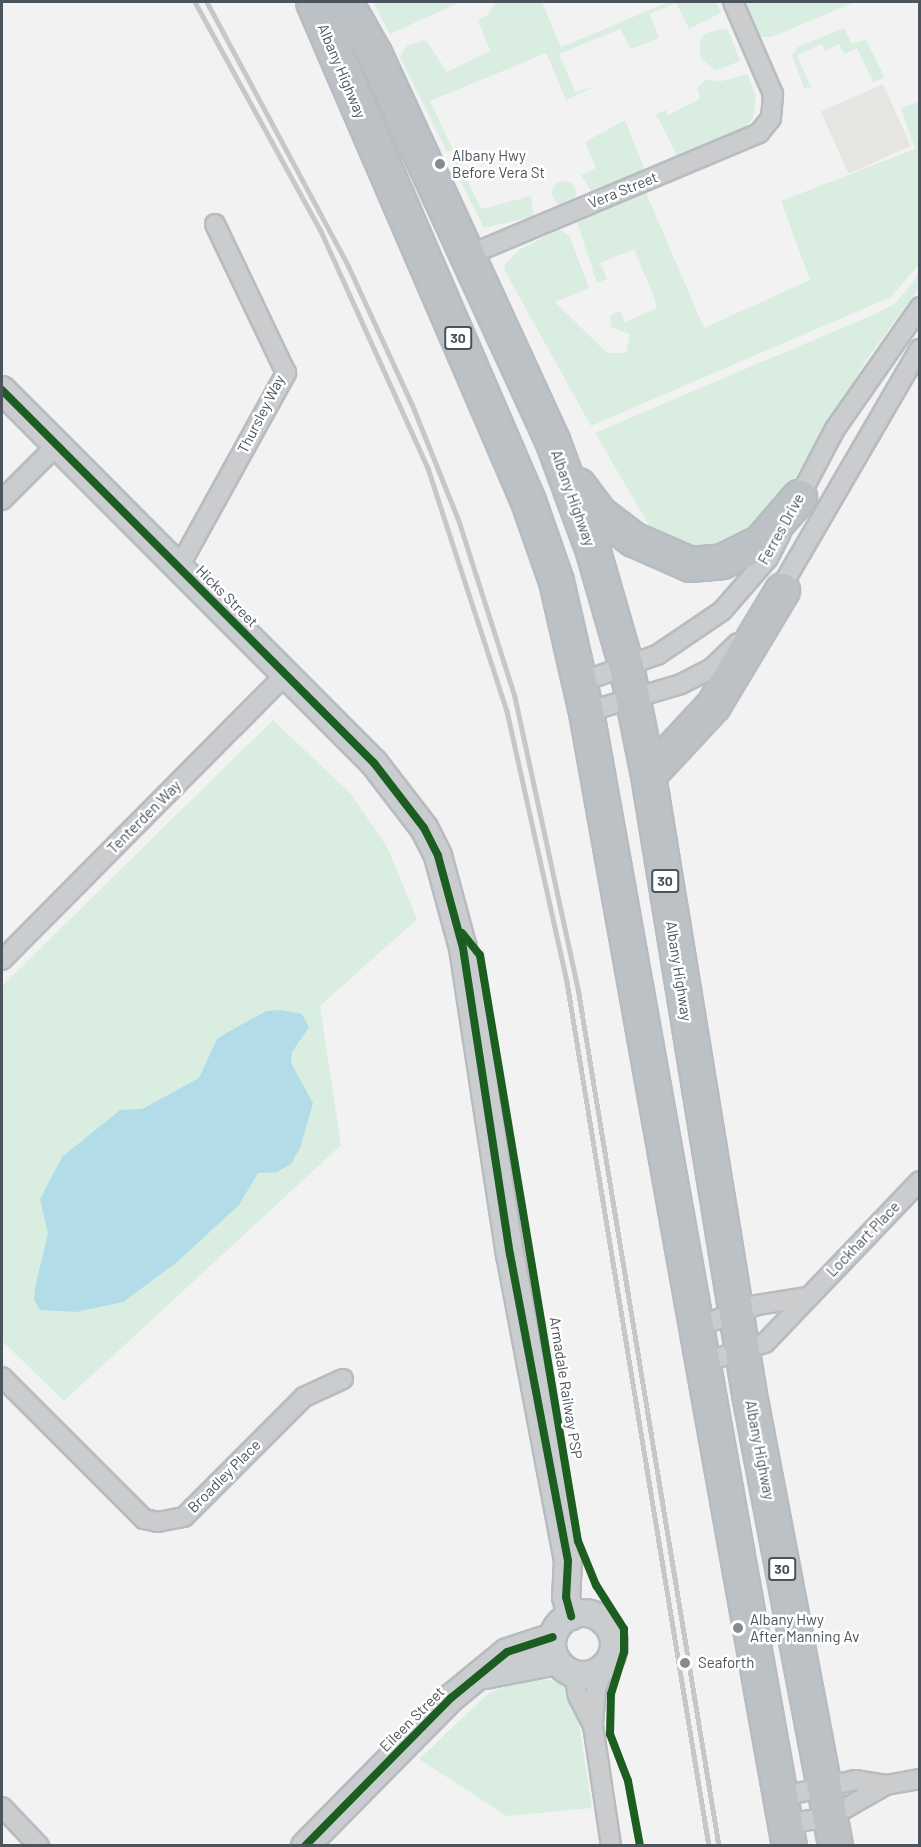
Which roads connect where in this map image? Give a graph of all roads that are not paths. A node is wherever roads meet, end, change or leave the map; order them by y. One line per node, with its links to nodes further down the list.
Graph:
1 (313, 2): 17 (highway, Albany Highway / 30)
2 (345, 2): 5 (highway, Albany Highway / 30)
3 (733, 2): 5 (street, Vera Street)
4 (215, 224): 13 (street, Thursley Way)
5 (469, 255): 10 (highway, Albany Highway / 30)
6 (920, 308): 11 (street, Ferres Drive)
7 (920, 349): 14 (street, Ferres Drive)
8 (2, 390): 9 (street, Hicks Street)
9 (56, 446): 12 (street); 13 (street, Hicks Street)
10 (559, 459): 11 (highway); 15 (highway, Albany Highway / 30)
11 (800, 497): 15 (street, Ferres Drive)
12 (2, 500)
13 (178, 567): 16 (street, Hicks Street)
14 (782, 590): 18 (street, Ferres Drive); 19 (highway)
15 (626, 666): 17 (street, Ferres Drive); 18 (highway, Albany Highway / 30)
16 (286, 675): 20 (street, Tenterden Way); 29 (street, Hicks Street)
17 (584, 697): 18 (street, Ferres Drive); 24 (highway, Albany Highway / 30)
18 (634, 699): 19 (highway, Albany Highway / 30)
19 (648, 775): 23 (highway, Albany Highway / 30)
20 (2, 960)
21 (920, 1181): 22 (street, Lockhart Place)
22 (807, 1297): 23 (street); 25 (street, Lockhart Place)
23 (737, 1313): 24 (street); 25 (highway, Albany Highway / 30)
24 (696, 1327): 26 (highway, Albany Highway / 30)
25 (742, 1353): 26 (street, Lockhart Place); 37 (highway, Albany Highway / 30)
26 (702, 1363): 39 (highway, Albany Highway / 30)
27 (2, 1377): 28 (street, Broadley Place)
28 (343, 1378)
29 (568, 1562): 30 (street); 31 (street)
30 (571, 1616): 31 (street); 32 (street)
31 (601, 1618): 33 (street)
32 (561, 1657): 33 (street); 34 (street); 42 (street, Eileen Street)
33 (604, 1667): 34 (street)
34 (593, 1725): 43 (street)
35 (920, 1779): 36 (street)
36 (886, 1785): 37 (street); 40 (street)
37 (824, 1786): 39 (street); 40 (highway, Albany Highway / 30)
38 (2, 1807): 41 (street)
39 (785, 1822): 40 (street)
40 (832, 1831)
41 (39, 1845)
42 (305, 1845)
43 (611, 1845)

